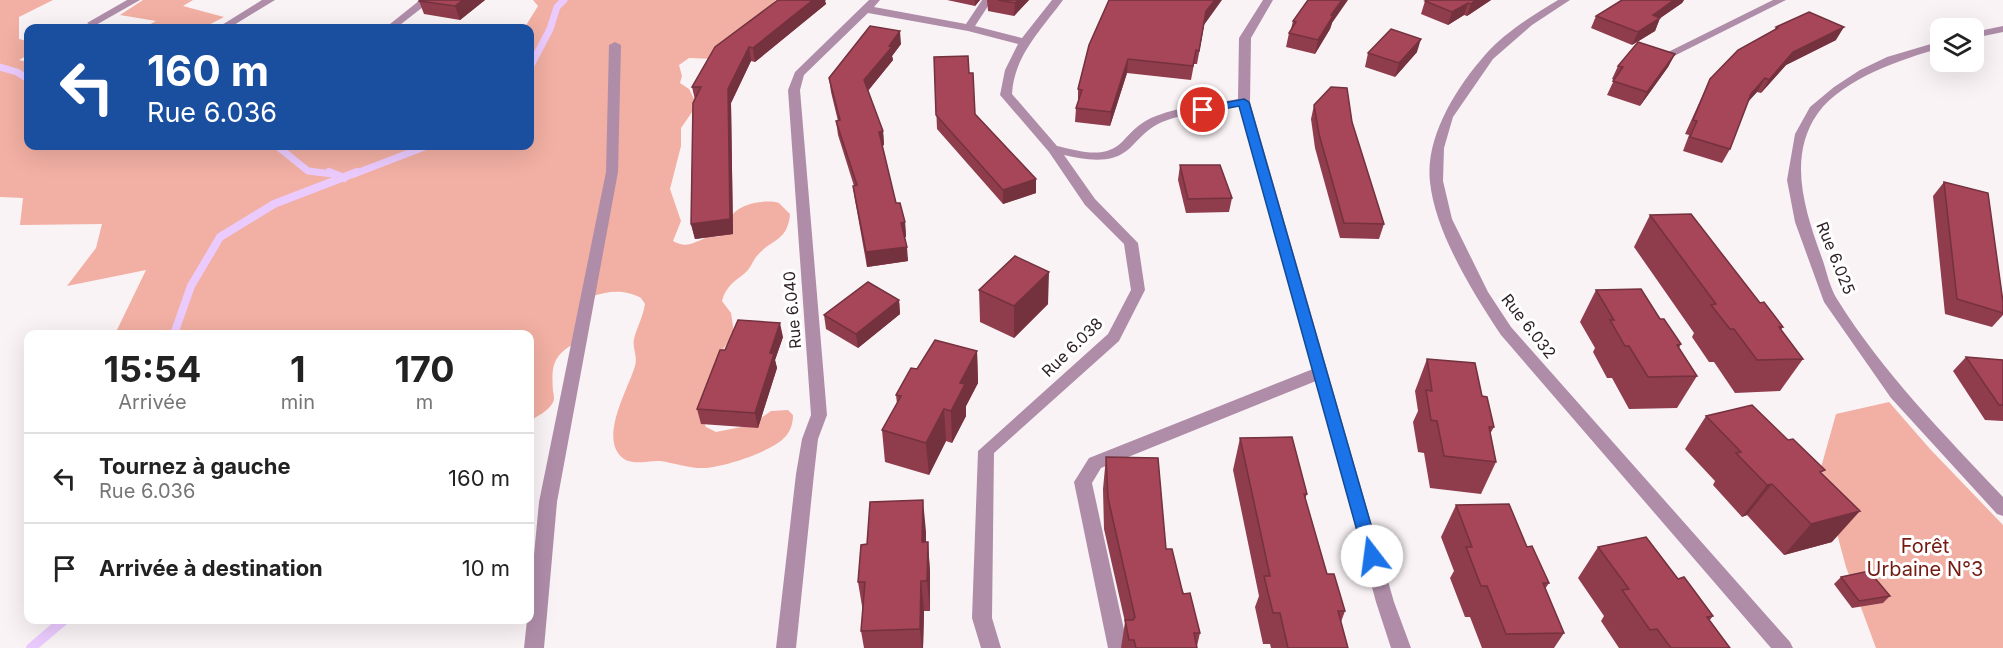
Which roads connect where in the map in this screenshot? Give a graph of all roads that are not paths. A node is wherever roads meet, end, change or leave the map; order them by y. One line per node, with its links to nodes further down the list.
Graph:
1 (135, 0): 10 (street)
2 (270, 0): 11 (street)
3 (427, 0): 12 (street)
4 (987, 0): 13 (street)
5 (1058, 0): 16 (street, Rue 6.038)
6 (1268, 0): 20 (street)
7 (1565, 0): 29 (street, Rue 6.032)
8 (1781, 0): 19 (street)
9 (871, 4): 13 (street); 25 (street, Rue 6.040)
10 (92, 23)
11 (229, 24)
12 (395, 24)
13 (969, 28): 16 (street)
14 (2003, 29): 15 (street)
15 (1984, 33)
16 (1023, 42): 21 (street, Rue 6.038)
17 (615, 45): 24 (street)
18 (1930, 47): 23 (street, Rue 6.025)
19 (1662, 58)
20 (1244, 102): 21 (street); 22 (street)
21 (1053, 149): 26 (street, Rue 6.038)
22 (1322, 372): 27 (street); 28 (street)
23 (2003, 509)
24 (534, 648)
25 (786, 648)
26 (991, 648)
27 (1118, 648)
28 (1401, 648)
29 (1783, 648)

